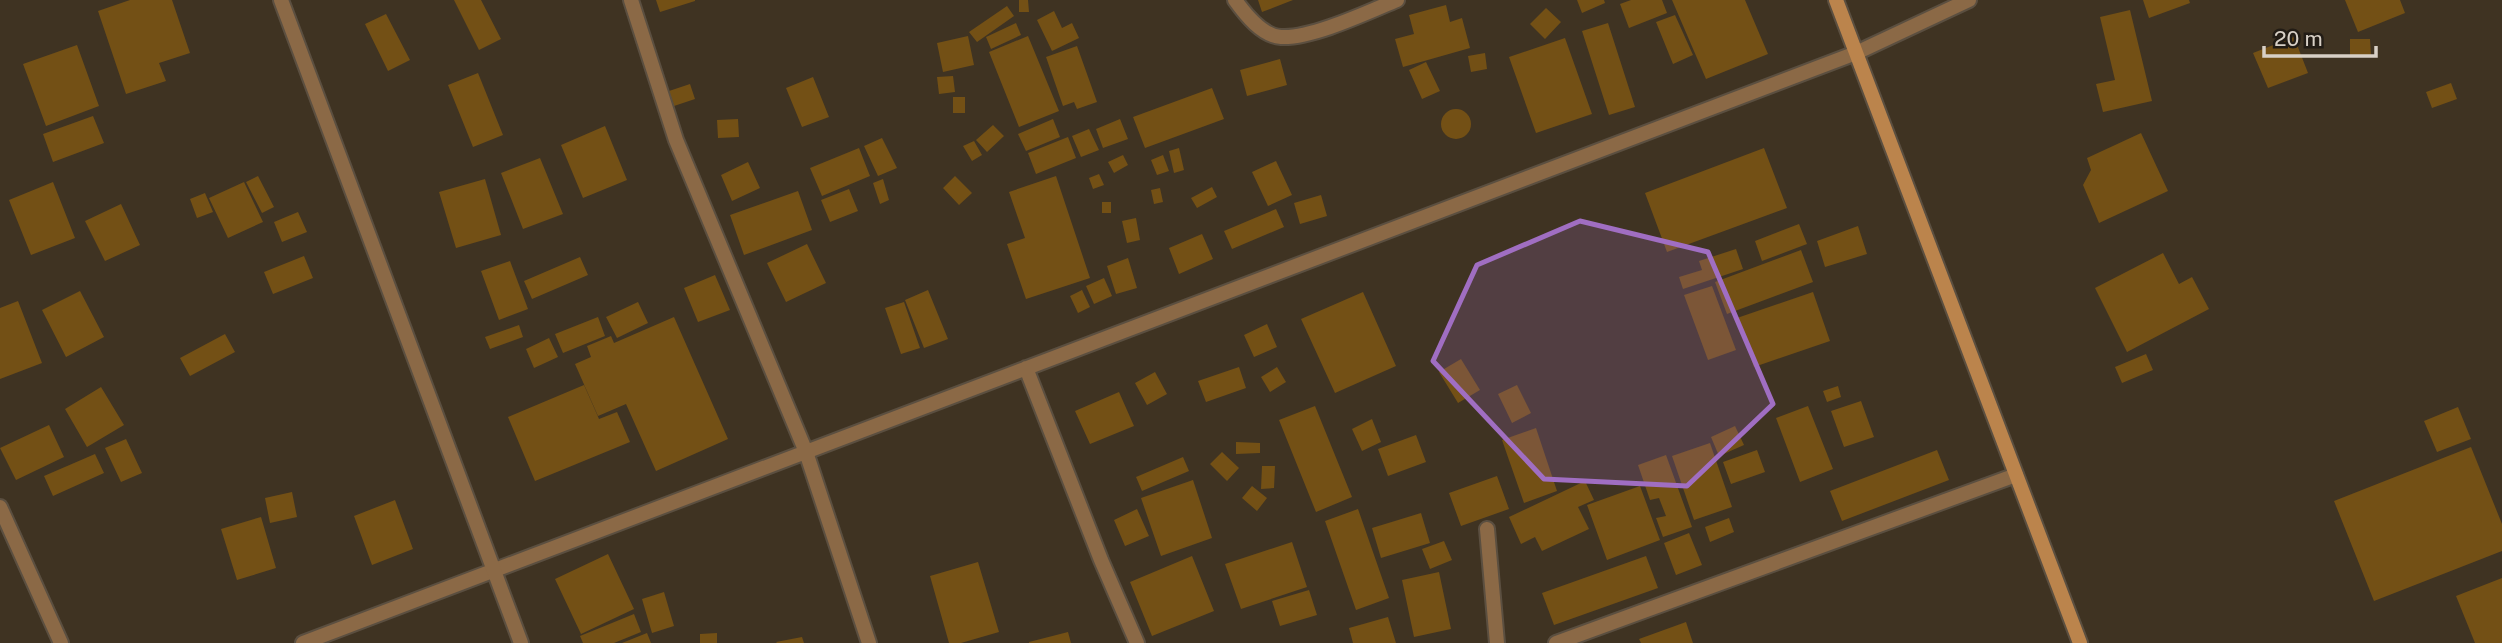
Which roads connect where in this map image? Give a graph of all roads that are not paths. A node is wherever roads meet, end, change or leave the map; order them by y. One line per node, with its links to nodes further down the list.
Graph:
1 (281, 0): 13 (street)
2 (631, 0): 9 (street)
3 (1235, 0): 4 (street)
4 (1397, 0)
5 (1836, 0): 7 (main road)
6 (1969, 0): 7 (street)
7 (1856, 53): 8 (street); 10 (main road)
8 (1027, 368): 9 (street); 18 (street)
9 (806, 452): 13 (street); 17 (street)
10 (2016, 475): 20 (street); 21 (main road)
11 (0, 507): 14 (street)
12 (1487, 529): 19 (street)
13 (494, 570): 15 (street); 16 (street)
14 (61, 643)
15 (303, 643)
16 (521, 643)
17 (869, 643)
18 (1137, 643)
19 (1497, 643)
20 (1556, 643)
21 (2080, 643)

